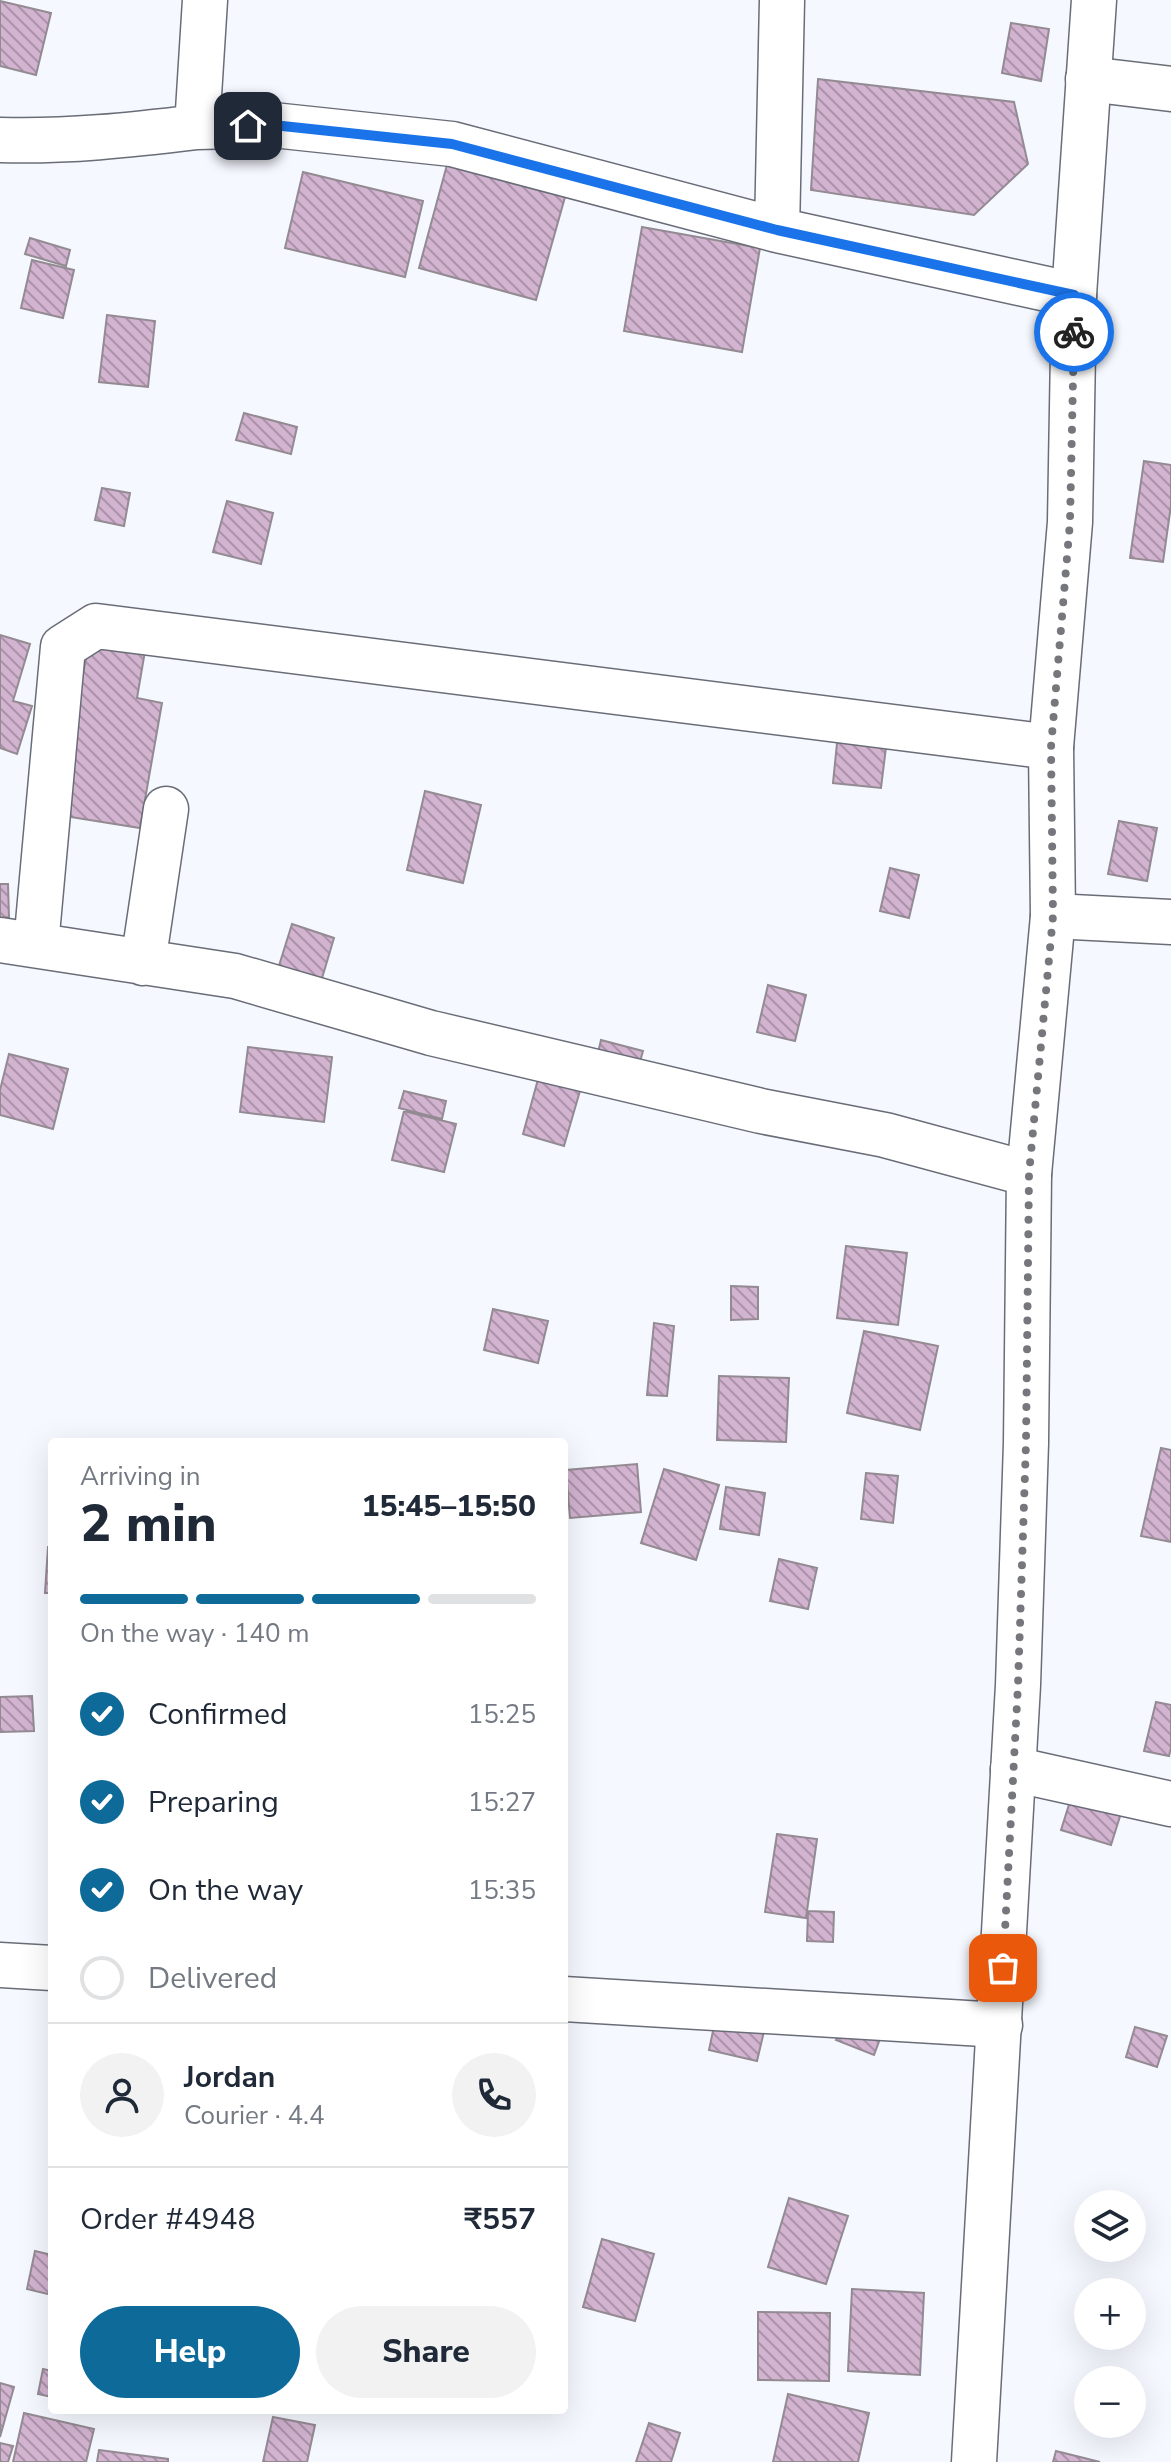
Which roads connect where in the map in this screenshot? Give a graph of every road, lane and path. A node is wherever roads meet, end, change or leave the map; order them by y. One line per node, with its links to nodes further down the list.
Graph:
1 (205, 0): 6 (street)
2 (782, 0): 8 (street)
3 (1094, 0): 4 (street)
4 (1088, 79): 5 (street); 9 (street)
5 (1171, 89)
6 (197, 127): 7 (street); 8 (street)
7 (0, 140)
8 (777, 230): 9 (street)
9 (1074, 295): 10 (street)
10 (1051, 747): 12 (street); 14 (street)
11 (166, 809): 15 (street)
12 (1053, 916): 13 (street); 16 (street)
13 (1171, 922)
14 (18, 943): 15 (street)
15 (143, 963): 16 (street)
16 (1029, 1174): 17 (street)
17 (1013, 1769): 18 (street); 22 (street)
18 (1171, 1804)
19 (0, 1965): 20 (street)
20 (48, 1968)
21 (568, 1999): 22 (street)
22 (1000, 2025): 23 (street)
23 (974, 2462)

